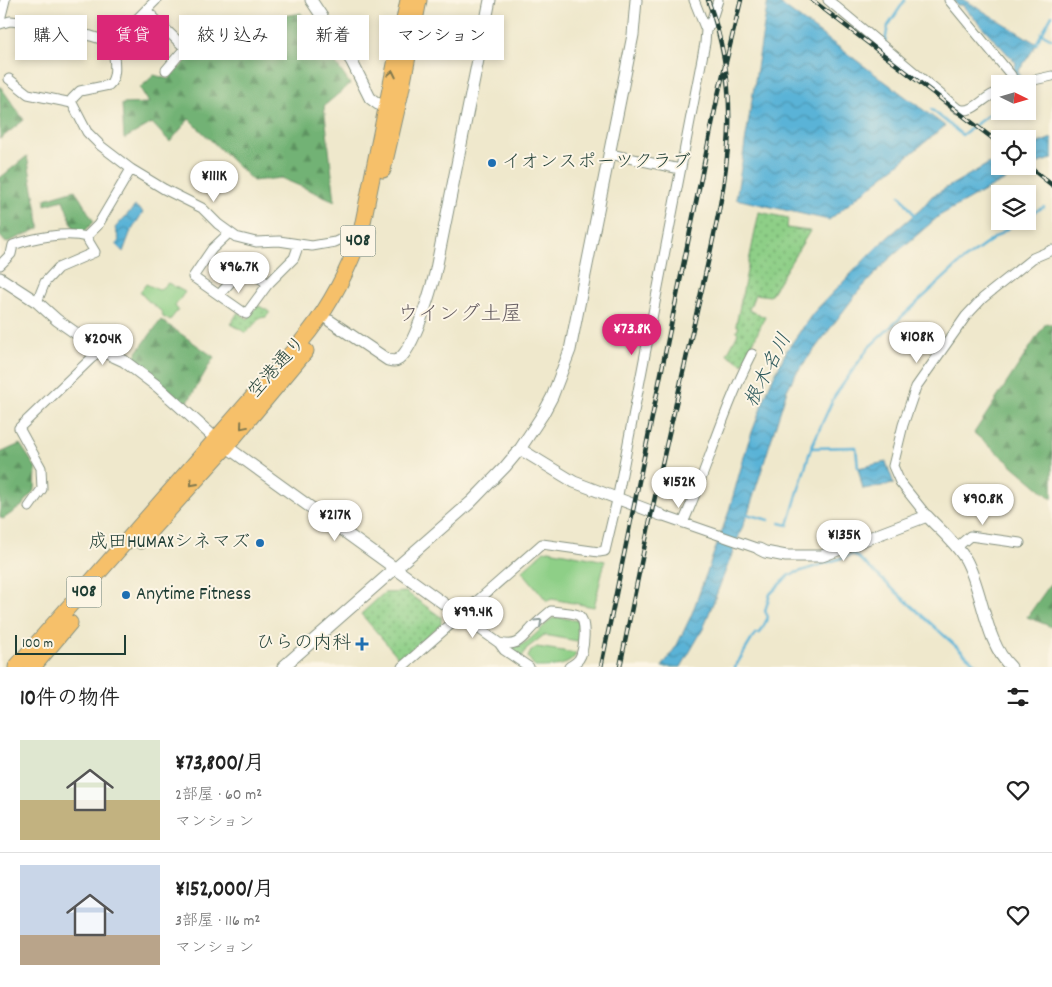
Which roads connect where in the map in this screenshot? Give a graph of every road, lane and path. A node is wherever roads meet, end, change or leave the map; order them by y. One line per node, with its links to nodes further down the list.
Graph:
1 (5, 0): 14 (street)
2 (156, 0): 12 (street)
3 (311, 0): 25 (street)
4 (408, 0): 25 (highway, 空港通り / 408, one-way to 4)
5 (419, 0): 25 (highway, 空港通り / 408)
6 (490, 0): 39 (street)
7 (636, 0): 26 (street)
8 (694, 0): 15 (street)
9 (718, 0): 15 (street)
10 (828, 0): 23 (street)
11 (949, 0): 19 (street)
12 (146, 10): 13 (street); 18 (street)
13 (141, 15)
14 (0, 22): 16 (street)
15 (706, 30): 28 (street)
16 (97, 38)
17 (114, 60): 24 (street)
18 (166, 70)
19 (1011, 75)
20 (1052, 76): 21 (street)
21 (1036, 79)
22 (9, 80): 24 (street)
23 (991, 95)
24 (72, 104): 27 (street)
25 (392, 107): 29 (highway, 空港通り / 408)
26 (610, 154): 28 (street); 43 (street)
27 (131, 169): 30 (street); 31 (street)
28 (680, 169): 44 (street)
29 (366, 231): 32 (street); 39 (highway, 空港通り / 408); 42 (highway, 空港通り / 408)
30 (229, 232): 32 (street); 37 (street)
31 (86, 237): 34 (street); 38 (street)
32 (299, 244): 36 (street)
33 (1050, 250): 47 (street)
34 (0, 265)
35 (0, 278): 38 (street)
36 (268, 284): 37 (street); 37 (street)
37 (219, 295)
38 (37, 302): 40 (street)
39 (330, 321): 42 (highway, 空港通り / 408, one-way to 42)
40 (100, 350): 42 (street); 45 (street)
41 (752, 354): 48 (street)
42 (221, 443): 52 (street); 55 (highway, 空港通り / 408); 56 (highway, 空港通り / 408, one-way to 56)
43 (520, 449): 44 (street); 52 (street)
44 (617, 500): 46 (street); 53 (street)
45 (29, 507)
46 (661, 515): 48 (street)
47 (928, 516): 50 (street); 51 (street)
48 (687, 524): 51 (street)
49 (1020, 543): 50 (street)
50 (957, 547): 61 (street)
51 (760, 548)
52 (394, 569): 53 (street); 57 (street)
53 (460, 616): 54 (street); 58 (street)
54 (499, 643): 59 (street); 60 (street, one-way to 60)
55 (16, 667)
56 (33, 667)
57 (283, 667)
58 (402, 667)
59 (529, 667)
60 (570, 667)
61 (1012, 667)

